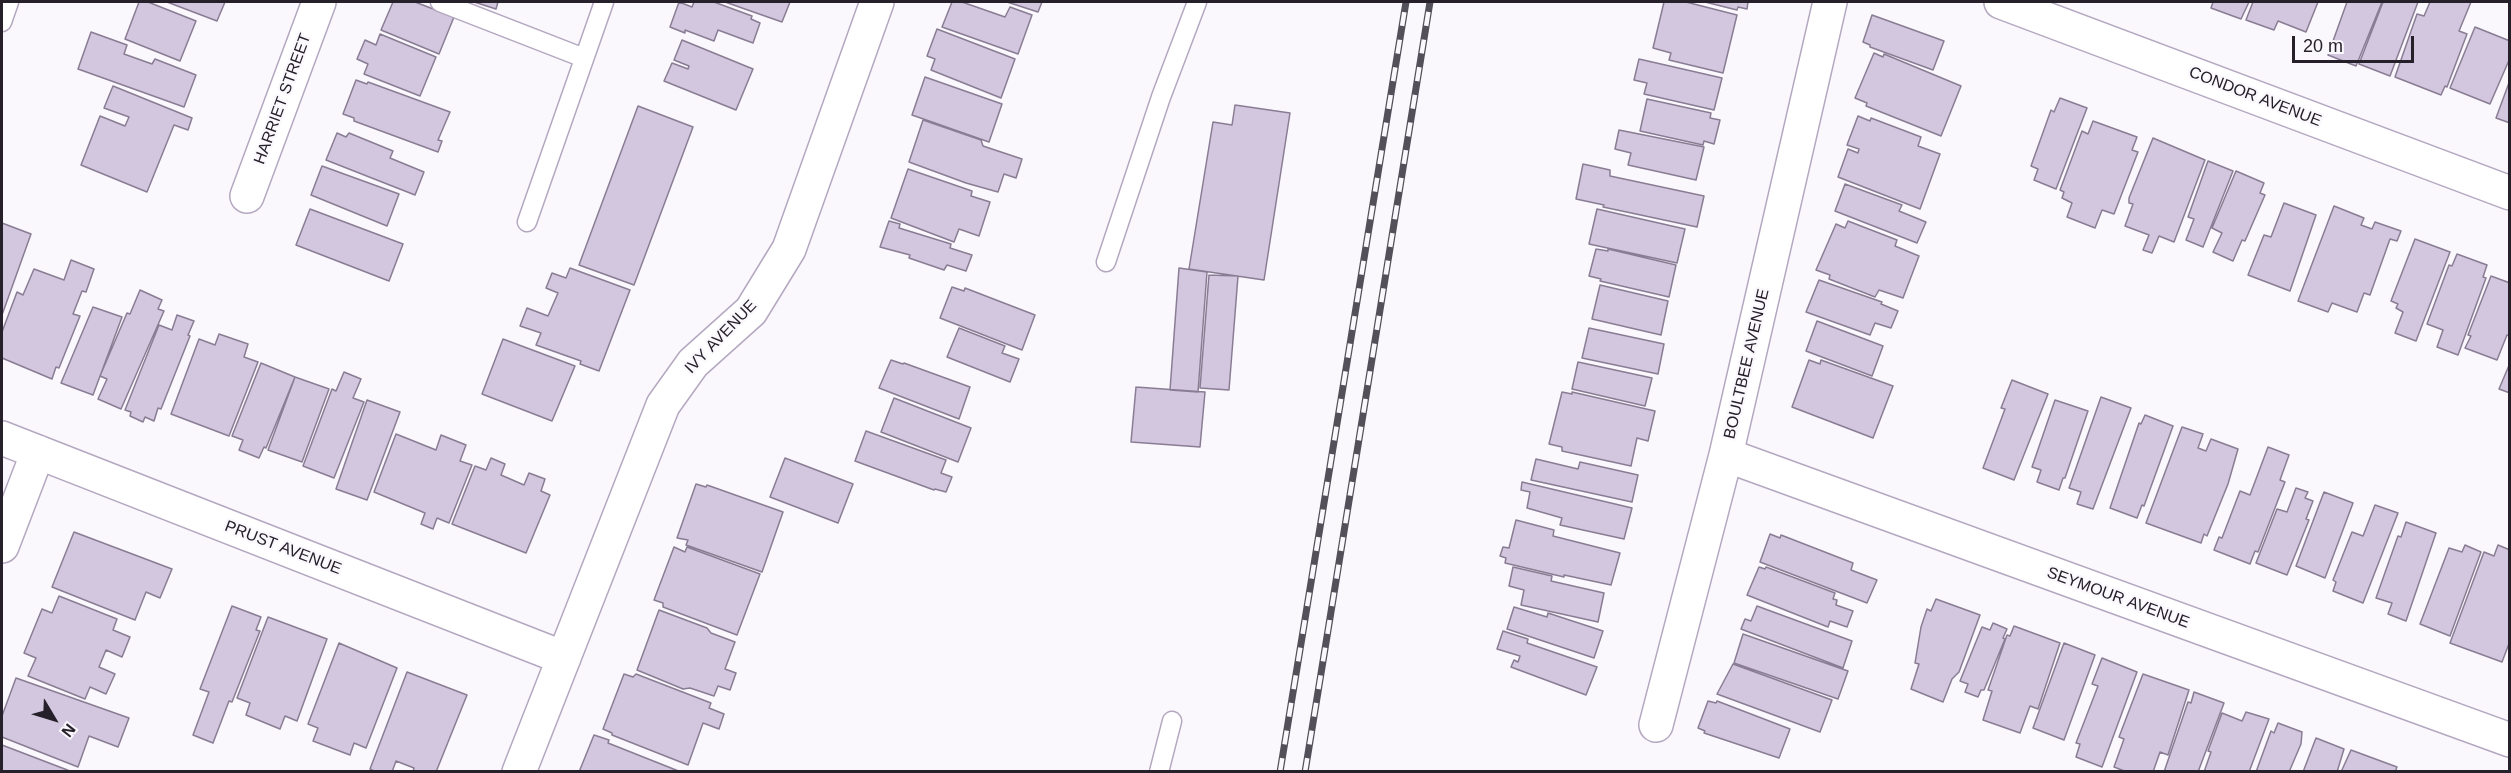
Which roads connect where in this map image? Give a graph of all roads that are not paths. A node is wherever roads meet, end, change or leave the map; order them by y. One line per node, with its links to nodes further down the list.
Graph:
1 (9, 2): 9 (lane)
2 (318, 2): 12 (street, HARRIET STREET)
3 (440, 2): 10 (lane)
4 (604, 2): 10 (lane)
5 (878, 2): 19 (street, IVY AVENUE)
6 (1197, 2): 14 (lane)
7 (1830, 2): 17 (street, BOULTBEE AVENUE)
8 (2001, 2): 11 (street, CONDOR AVENUE)
9 (2, 22)
10 (584, 58): 13 (lane)
11 (2510, 193)
12 (247, 196)
13 (527, 222)
14 (1106, 262)
15 (2, 438): 16 (street, PRUST AVENUE)
16 (38, 452): 18 (street); 19 (street, PRUST AVENUE)
17 (1726, 455): 21 (street, BOULTBEE AVENUE); 22 (street, SEYMOUR AVENUE)
18 (2, 546)
19 (564, 658): 23 (street, IVY AVENUE)
20 (1172, 721): 24 (lane)
21 (1656, 725)
22 (2510, 740)
23 (519, 771)
24 (1159, 771)

